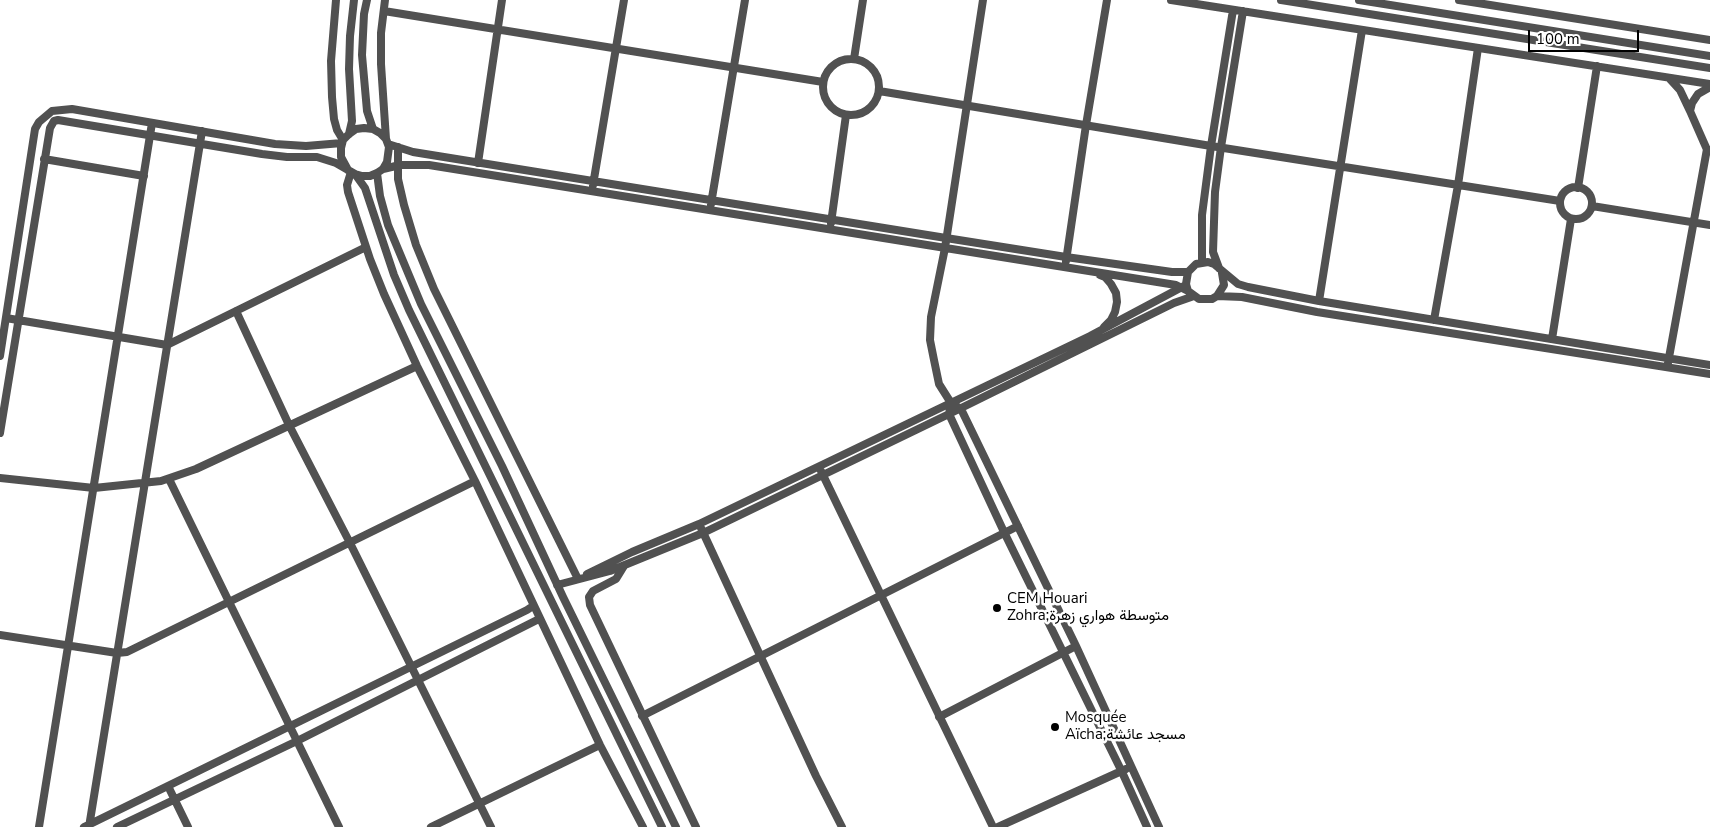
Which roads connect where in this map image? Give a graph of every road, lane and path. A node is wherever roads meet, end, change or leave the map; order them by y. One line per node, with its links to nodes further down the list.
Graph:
1 (336, 0): 40 (street)
2 (354, 0): 40 (street)
3 (367, 0): 37 (street)
4 (385, 0): 16 (street)
5 (502, 0): 19 (street)
6 (624, 0): 21 (street)
7 (745, 0): 26 (street)
8 (863, 0): 24 (street)
9 (983, 0): 32 (street)
10 (1107, 0): 36 (street)
11 (1171, 0): 15 (street)
12 (1281, 0): 27 (street)
13 (1359, 0): 23 (street)
14 (1459, 0): 20 (street)
15 (1233, 10): 17 (street); 43 (street)
16 (384, 11): 19 (street); 41 (street)
17 (1243, 11): 18 (street); 45 (street)
18 (1362, 30): 22 (street); 50 (street)
19 (497, 31): 21 (street); 48 (street)
20 (1710, 40)
21 (616, 48): 26 (street); 54 (street)
22 (1478, 48): 25 (street); 55 (street)
23 (1710, 56)
24 (854, 59): 29 (street); 31 (street)
25 (1597, 66): 28 (street); 56 (street)
26 (733, 67): 29 (street); 58 (street)
27 (1710, 68)
28 (1669, 78): 30 (street); 33 (street)
29 (822, 82): 34 (street)
30 (1710, 86): 33 (street)
31 (879, 91): 32 (street); 34 (street)
32 (968, 106): 36 (street); 67 (street)
33 (1690, 112): 46 (street)
34 (846, 115): 63 (street)
35 (152, 123): 38 (street); 39 (street); 80 (street)
36 (1086, 125): 43 (street); 70 (street)
37 (373, 129): 40 (street); 41 (street)
38 (202, 131): 40 (street); 42 (street)
39 (150, 135): 42 (street); 47 (street); 53 (street)
40 (345, 139): 52 (street)
41 (387, 142): 44 (street); 51 (street)
42 (200, 144): 52 (street); 86 (street)
43 (1211, 146): 45 (street); 71 (street)
44 (398, 147): 48 (street); 49 (street)
45 (1221, 148): 50 (street); 73 (street)
46 (1708, 152): 64 (street)
47 (44, 159): 53 (street); 81 (street)
48 (478, 162): 54 (street)
49 (398, 166): 51 (street); 57 (street); 111 (street)
50 (1340, 166): 55 (street); 78 (street)
51 (380, 171): 52 (street); 112 (street)
52 (351, 172): 68 (street); 143 (street)
53 (144, 176): 84 (street)
54 (594, 181): 57 (street); 58 (street)
55 (1458, 185): 59 (street); 82 (street)
56 (1578, 188): 59 (street); 60 (street)
57 (592, 192): 61 (street)
58 (711, 200): 61 (street); 63 (street)
59 (1560, 201): 62 (street)
60 (1592, 206): 62 (street); 64 (street)
61 (710, 210): 66 (street)
62 (1571, 219): 85 (street)
63 (831, 220): 66 (street); 67 (street)
64 (1694, 223): 65 (street); 88 (street)
65 (1710, 226)
66 (830, 230): 69 (street)
67 (946, 238): 69 (street); 70 (street)
68 (366, 247): 79 (street); 90 (street)
69 (945, 248): 72 (street); 93 (street)
70 (1066, 257): 72 (street); 75 (street)
71 (1202, 262): 73 (street); 75 (street)
72 (1064, 268): 74 (street)
73 (1220, 270): 77 (street); 78 (street)
74 (1093, 272): 76 (street); 83 (street)
75 (1188, 272): 76 (street)
76 (1187, 290): 77 (street); 83 (street); 94 (street)
77 (1218, 296): 91 (street)
78 (1319, 301): 82 (street)
79 (236, 311): 86 (street); 96 (street)
80 (6, 318): 81 (street); 87 (street)
81 (19, 320): 84 (street); 97 (street)
82 (1434, 320): 85 (street)
83 (1090, 336): 93 (street)
84 (118, 337): 86 (street); 104 (street)
85 (1552, 339): 88 (street)
86 (167, 345): 103 (street)
87 (0, 356)
88 (1668, 358): 89 (street); 91 (street)
89 (1710, 365)
90 (418, 366): 96 (street); 102 (street)
91 (1668, 368): 92 (street)
92 (1710, 374)
93 (950, 403): 94 (street); 95 (street); 98 (street)
94 (961, 409): 95 (street); 106 (street)
95 (949, 414): 99 (street); 107 (street)
96 (290, 425): 101 (street); 109 (street)
97 (0, 433)
98 (818, 466): 99 (street); 105 (street)
99 (823, 475): 108 (street); 113 (street)
100 (0, 478): 104 (street)
101 (168, 479): 103 (street); 114 (street)
102 (475, 481): 109 (street); 115 (street)
103 (145, 484): 104 (street); 120 (street)
104 (94, 488): 118 (street)
105 (699, 524): 108 (street); 111 (street)
106 (1018, 526): 107 (street); 119 (street)
107 (1004, 532): 113 (street); 121 (street)
108 (703, 533): 110 (street); 122 (street)
109 (350, 543): 114 (street); 123 (street)
110 (624, 566): 111 (street); 125 (street)
111 (578, 578): 112 (street)
112 (557, 585): 144 (street)
113 (881, 595): 122 (street); 126 (street)
114 (228, 602): 120 (street); 127 (street)
115 (533, 606): 116 (street); 123 (street)
116 (539, 618): 124 (street); 129 (street)
117 (0, 635): 118 (street)
118 (68, 645): 120 (street); 136 (street)
119 (1076, 646): 121 (street); 130 (street)
120 (117, 653): 135 (street)
121 (1064, 654): 126 (street); 131 (street)
122 (761, 655): 125 (street); 146 (street)
123 (411, 668): 124 (street); 127 (street)
124 (417, 680): 128 (street); 134 (street)
125 (642, 716): 145 (street)
126 (939, 717): 147 (street)
127 (290, 727): 128 (street); 132 (street)
128 (297, 741): 133 (street); 139 (street)
129 (600, 744): 134 (street); 142 (street)
130 (1132, 766): 131 (street); 150 (street)
131 (1122, 772): 148 (street); 149 (street)
132 (168, 786): 133 (street); 135 (street)
133 (175, 800): 137 (street); 138 (street)
134 (479, 804): 140 (street); 141 (street)
135 (87, 826)
136 (39, 827)
137 (117, 827)
138 (188, 827)
139 (339, 827)
140 (431, 827)
141 (491, 827)
142 (643, 827)
143 (662, 827)
144 (676, 827)
145 (696, 827)
146 (842, 827)
147 (993, 827)
148 (998, 827)
149 (1146, 827)
150 (1160, 827)

